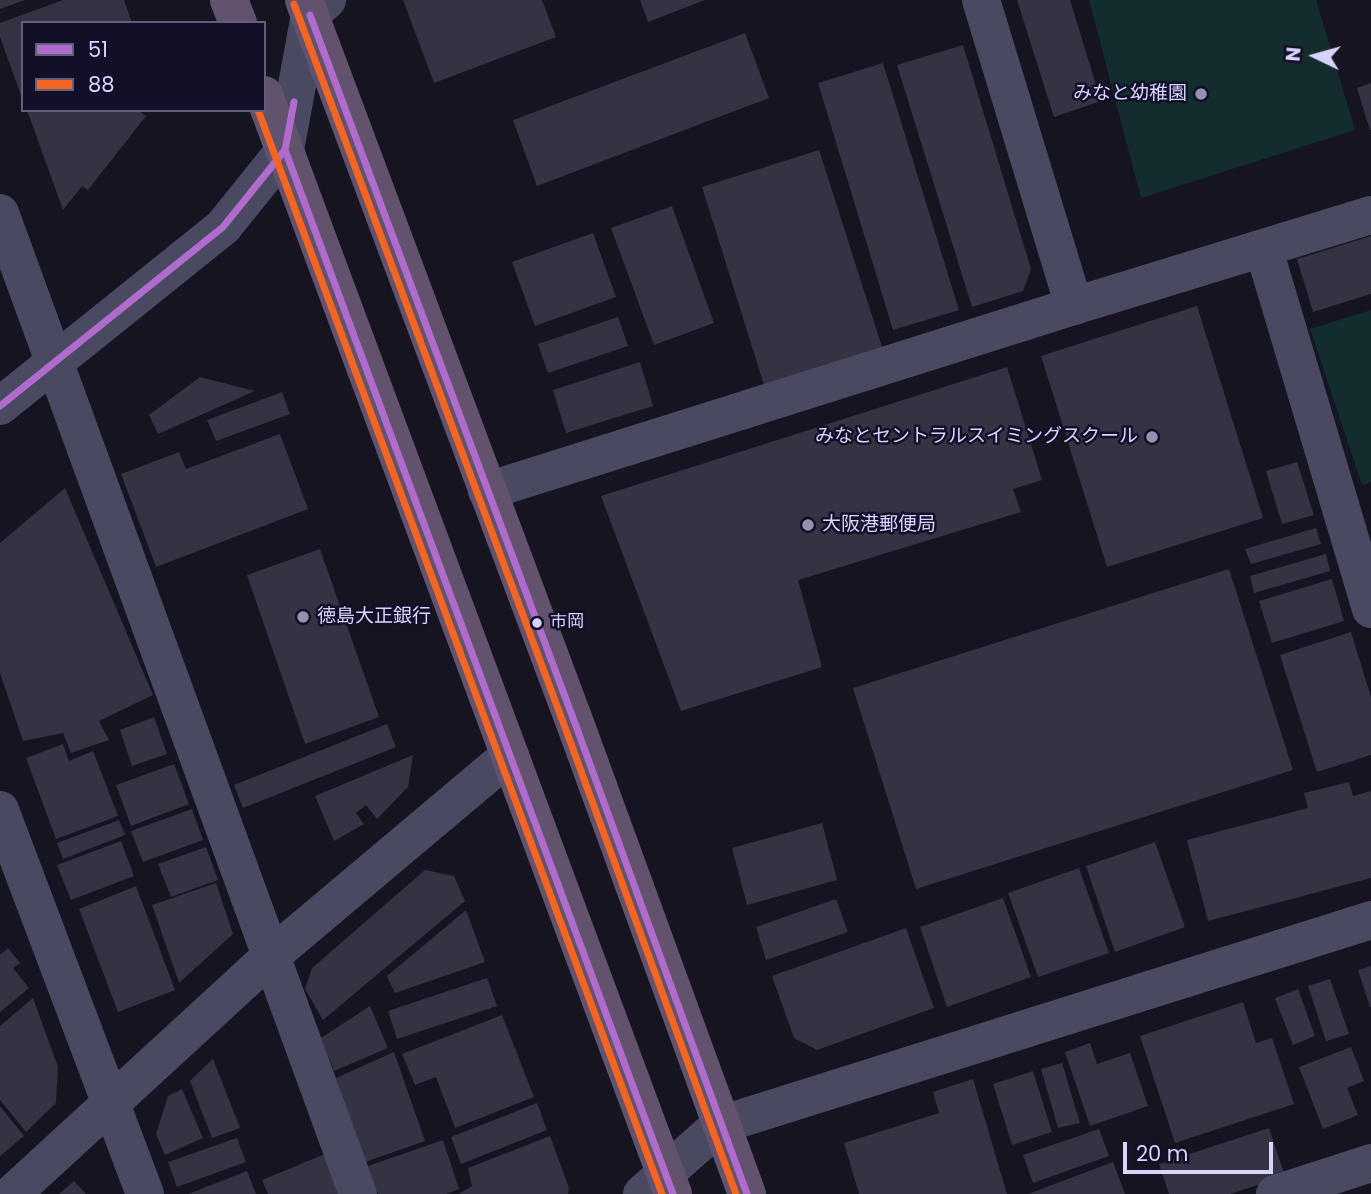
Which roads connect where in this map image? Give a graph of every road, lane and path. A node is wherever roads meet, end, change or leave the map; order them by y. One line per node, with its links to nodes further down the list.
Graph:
1 (229, 0): 4 (highway)
2 (981, 0): 10 (street)
3 (314, 5): 6 (street); 13 (highway)
4 (237, 21)
5 (266, 100): 6 (highway)
6 (285, 150): 11 (street); 15 (highway)
7 (0, 213): 11 (street)
8 (1371, 215): 9 (street)
9 (1264, 250): 10 (street); 14 (street)
10 (1074, 306): 13 (street)
11 (54, 363): 12 (street); 19 (street)
12 (0, 406)
13 (487, 491): 21 (highway)
14 (1371, 609)
15 (510, 755): 19 (street); 23 (highway)
16 (0, 810): 17 (street)
17 (7, 852): 20 (street)
18 (1371, 920): 21 (street)
19 (270, 957): 20 (street); 26 (street)
20 (110, 1105): 24 (street); 25 (street)
21 (720, 1125): 23 (street); 27 (highway)
22 (1371, 1163): 28 (street)
23 (660, 1187)
24 (12, 1194)
25 (145, 1194)
26 (358, 1194)
27 (747, 1194)
28 (1275, 1194)

